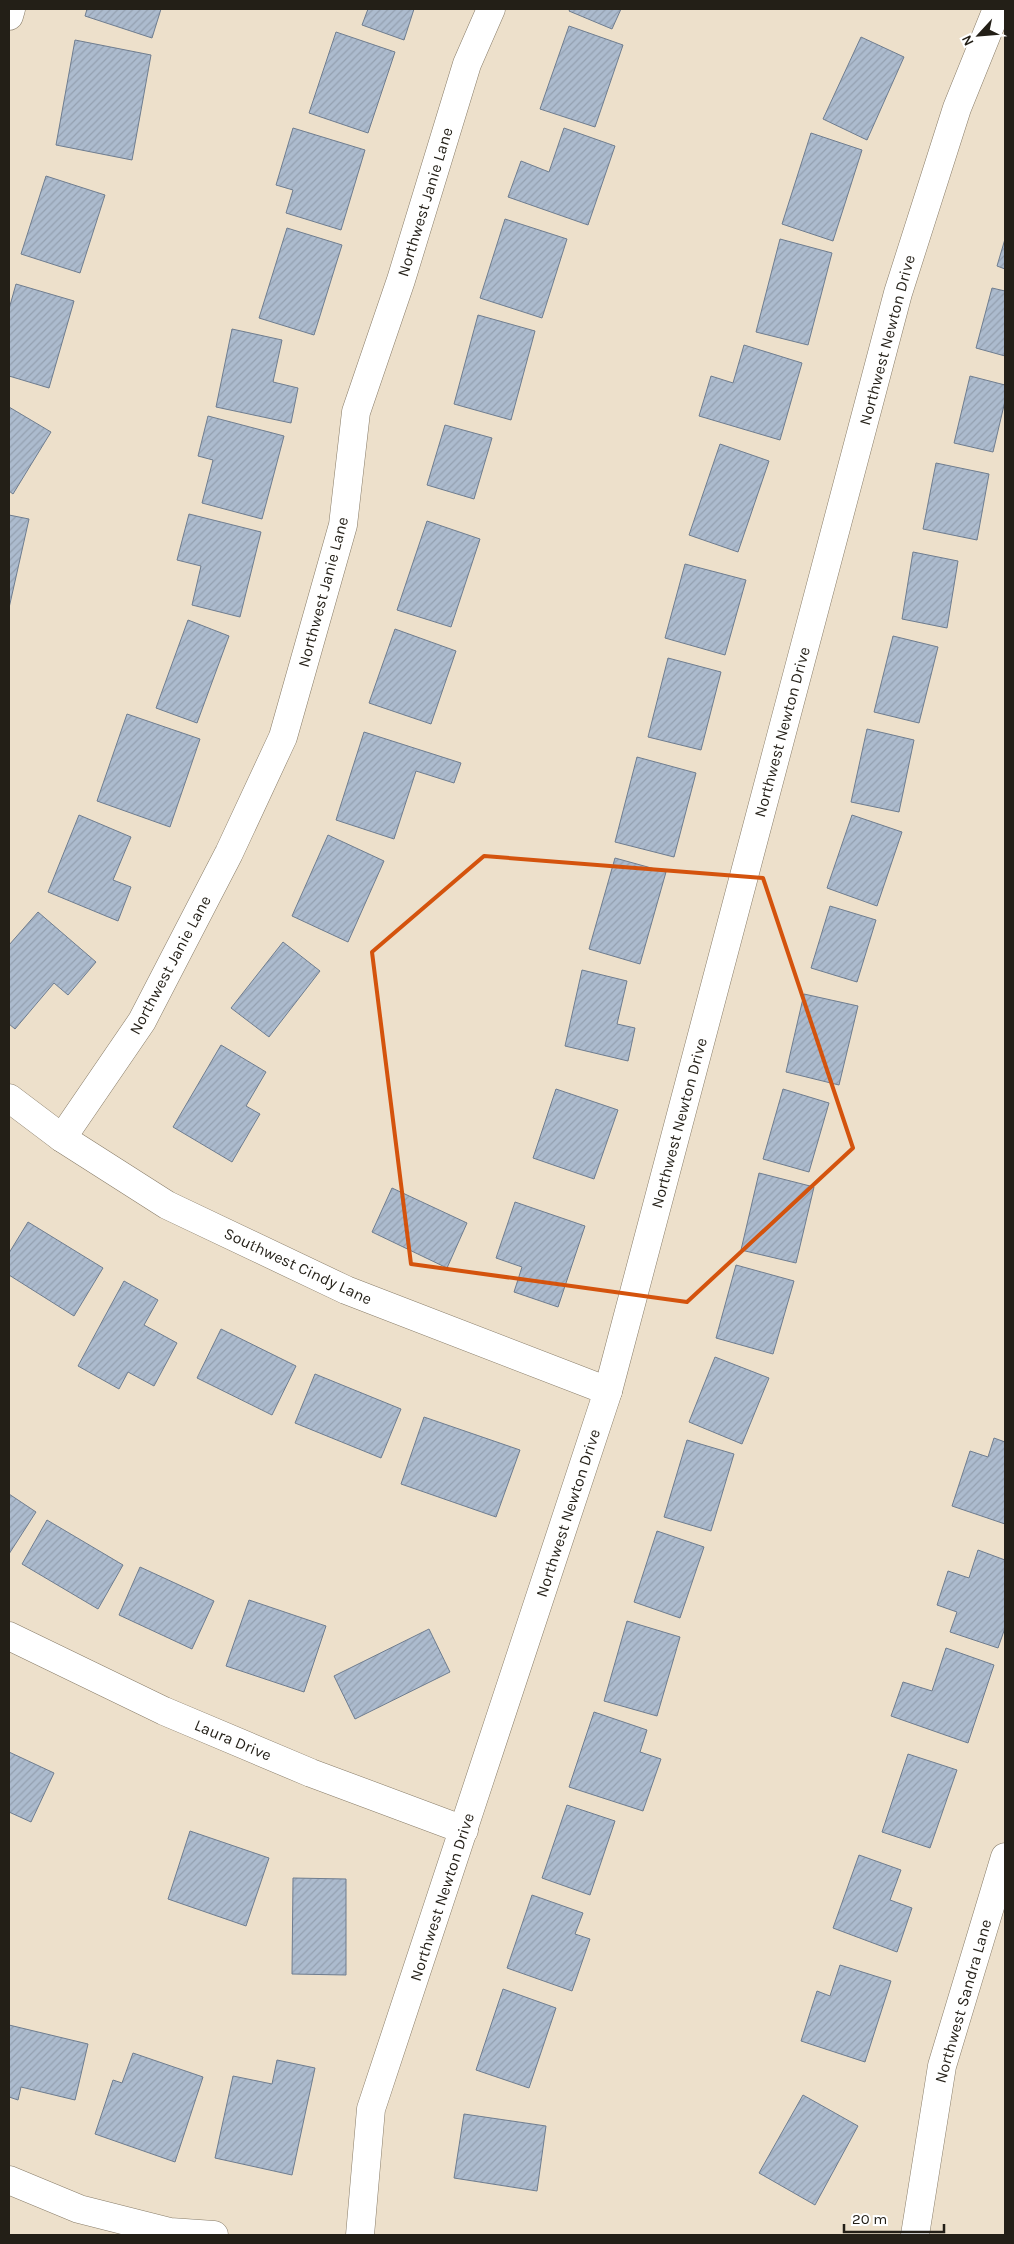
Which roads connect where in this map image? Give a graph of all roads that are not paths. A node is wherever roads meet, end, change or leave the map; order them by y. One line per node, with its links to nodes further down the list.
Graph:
1 (11, 9): 4 (street)
2 (491, 9): 6 (street, Northwest Janie Lane)
3 (997, 9): 7 (street, Northwest Newton Drive)
4 (9, 16)
5 (9, 1098): 6 (street, Southwest Cindy Lane)
6 (62, 1138): 7 (street, Southwest Cindy Lane)
7 (608, 1391): 9 (street, Northwest Newton Drive)
8 (9, 1636): 9 (street, Laura Drive)
9 (464, 1830): 14 (street, Northwest Newton Drive)
10 (1005, 1857): 15 (street, Northwest Sandra Lane)
11 (9, 2180): 12 (street)
12 (169, 2234): 13 (street)
13 (214, 2235)
14 (360, 2235)
15 (915, 2235)

